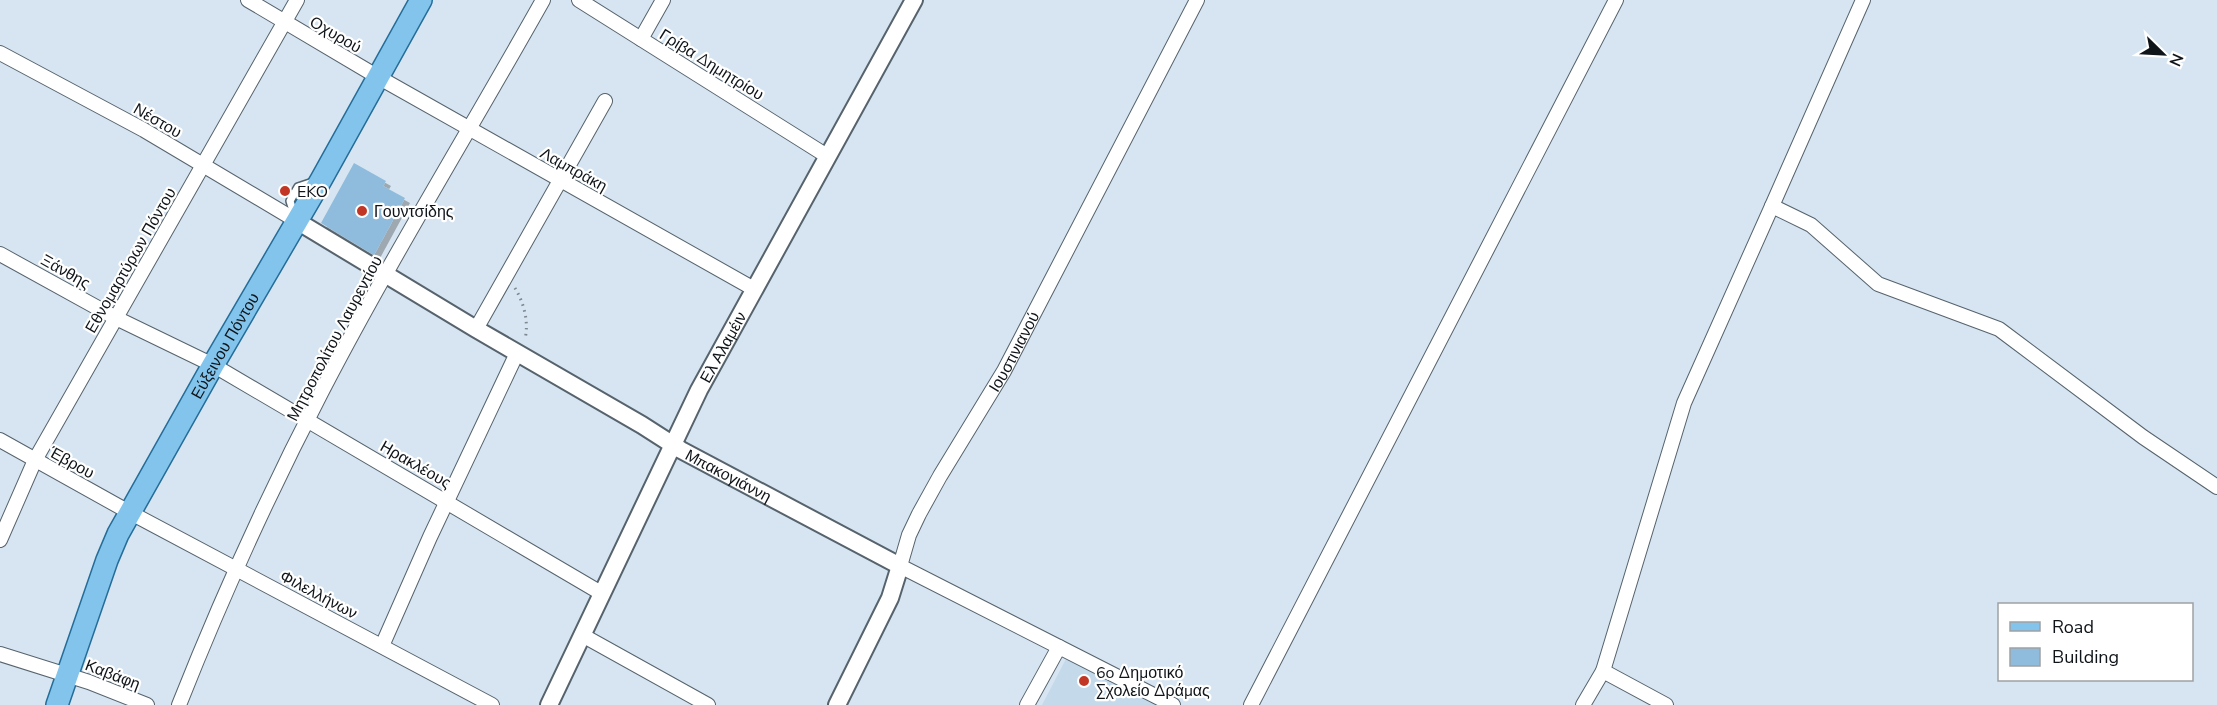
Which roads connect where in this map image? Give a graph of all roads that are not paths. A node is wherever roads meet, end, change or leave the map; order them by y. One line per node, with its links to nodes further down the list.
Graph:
1 (248, 0): 11 (street, Οχυρού)
2 (297, 0): 11 (street, Εθνομαρτύρων Πόντου)
3 (421, 0): 14 (main road, Εύξεινου Πόντου)
4 (543, 0): 16 (street, Μητροπολίτου Λαυρεντίου)
5 (579, 0): 12 (street, Γρίβα Δημητρίου)
6 (663, 0): 12 (street)
7 (1197, 0): 37 (street, Ιουστινιανού)
8 (1616, 0): 55 (street)
9 (1863, 0): 20 (street)
10 (912, 1): 17 (street, Ελ Αλαμέιν)
11 (284, 22): 14 (street, Οχυρού); 18 (street, Εθνομαρτύρων Πόντου)
12 (640, 39): 17 (street, Γρίβα Δημητρίου)
13 (0, 53): 18 (street, Νέστου)
14 (378, 77): 16 (street, Λαμπράκη); 21 (main road, Εύξεινου Πόντου)
15 (605, 101): 19 (street)
16 (471, 129): 19 (street, Λαμπράκη); 23 (street, Μητροπολίτου Λαυρεντίου)
17 (827, 156): 24 (street, Ελ Αλαμέιν)
18 (204, 166): 21 (street, Νέστου); 25 (street, Εθνομαρτύρων Πόντου)
19 (561, 180): 24 (street, Λαμπράκη); 26 (street)
20 (1772, 206): 33 (street); 44 (street)
21 (297, 222): 23 (street, Μπακογιάννη); 28 (main road, Εύξεινου Πόντου)
22 (0, 254): 25 (street, Ξάνθης)
23 (386, 275): 26 (street, Μπακογιάννη); 29 (street, Μητροπολίτου Λαυρεντίου)
24 (754, 289): 31 (street, Ελ Αλαμέιν)
25 (116, 318): 28 (street, Ξάνθης); 32 (street, Εθνομαρτύρων Πόντου)
26 (476, 329): 27 (street, Μπακογιάννη)
27 (518, 354): 31 (street, Μπακογιάννη); 34 (street)
28 (213, 365): 29 (street, Ηρακλέους); 35 (main road, Εύξεινου Πόντου)
29 (308, 420): 34 (street, Ηρακλέους); 38 (street, Μητροπολίτου Λαυρεντίου)
30 (0, 440): 32 (street, Έβρου)
31 (672, 445): 37 (street, Μπακογιάννη); 39 (street, Ελ Αλαμέιν)
32 (35, 460): 35 (street, Έβρου); 36 (street, Εθνομαρτύρων Πόντου)
33 (2217, 488)
34 (447, 502): 39 (street, Ηρακλέους); 41 (street)
35 (129, 512): 38 (street, Φιλελλήνων); 45 (main road, Εύξεινου Πόντου)
36 (0, 540)
37 (900, 566): 42 (street, Μπακογιάννη); 52 (street, Ιουστινιανού)
38 (237, 569): 41 (street, Φιλελλήνων); 48 (street, Μητροπολίτου Λαυρεντίου)
39 (601, 593): 40 (street, Ελ Αλαμέιν)
40 (582, 635): 50 (street, Ελ Αλαμέιν); 51 (street)
41 (382, 646): 49 (street, Φιλελλήνων)
42 (1059, 647): 53 (street); 54 (street, Μπακογιάννη)
43 (0, 654): 45 (street, Καβάφη)
44 (1603, 671): 56 (street); 57 (street)
45 (67, 675): 46 (main road, Εύξεινου Πόντου); 47 (street, Καβάφη)
46 (57, 705)
47 (147, 705)
48 (179, 705)
49 (492, 705)
50 (549, 705)
51 (708, 705)
52 (837, 705)
53 (1027, 705)
54 (1173, 705)
55 (1251, 705)
56 (1583, 705)
57 (1666, 705)

